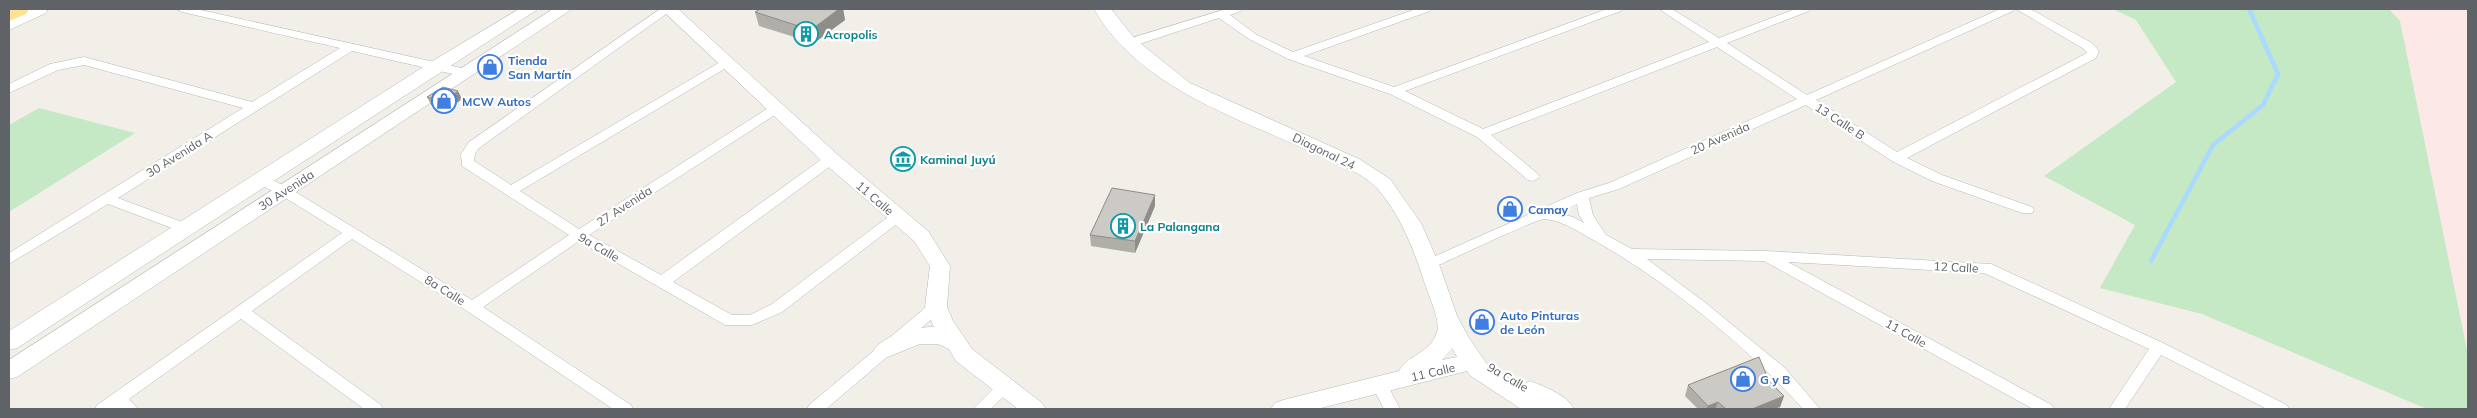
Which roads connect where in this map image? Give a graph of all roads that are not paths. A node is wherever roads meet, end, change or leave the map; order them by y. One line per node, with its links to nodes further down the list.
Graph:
1 (18, 9): 15 (highway)
2 (40, 9): 17 (street)
3 (182, 9): 20 (street)
4 (530, 9): 23 (street, 30 Avenida)
5 (564, 9): 24 (street, 30 Avenida)
6 (668, 9): 22 (street, 11 Calle); 35 (street, 9a Calle)
7 (1102, 9): 18 (street, Diagonal 24)
8 (1237, 9): 16 (street)
9 (1426, 9): 21 (street)
10 (1617, 9): 26 (street)
11 (1665, 9): 19 (street, 13 Calle B)
12 (1805, 9): 19 (street)
13 (2009, 9): 27 (street, 20 Avenida)
14 (2022, 9): 31 (street)
15 (9, 14)
16 (1222, 15): 18 (street); 21 (street)
17 (9, 25)
18 (1129, 43): 49 (street, Diagonal 24)
19 (1719, 44): 27 (street, 13 Calle B); 30 (street)
20 (348, 48): 23 (street); 28 (street, 30 Avenida A)
21 (1292, 56): 26 (street)
22 (727, 62): 29 (street, 11 Calle); 35 (street)
23 (437, 66): 24 (street); 34 (street, 30 Avenida)
24 (466, 73): 36 (street, 30 Avenida)
25 (9, 89): 28 (street)
26 (1394, 91): 30 (street)
27 (1806, 100): 31 (street, 13 Calle B); 37 (street, 20 Avenida)
28 (255, 106): 38 (street, 30 Avenida A)
29 (777, 108): 32 (street, 11 Calle); 44 (street, 27 Avenida)
30 (1482, 134): 33 (street)
31 (1897, 158): 39 (street, 13 Calle B)
32 (831, 159): 41 (street, 11 Calle); 50 (street)
33 (1533, 177)
34 (260, 180): 36 (street, 8a Calle); 42 (street, 30 Avenida)
35 (512, 190): 44 (street, 9a Calle)
36 (284, 191): 43 (street, 8a Calle); 60 (street, 30 Avenida)
37 (1582, 196): 40 (street, 20 Avenida); 45 (street)
38 (108, 199): 42 (street); 48 (street, 30 Avenida A)
39 (2027, 210)
40 (1543, 214): 45 (street); 49 (street, 20 Avenida)
41 (897, 217): 50 (street, 9a Calle); 52 (street, 11 Calle)
42 (185, 228): 55 (street, 30 Avenida)
43 (352, 232): 51 (street, 8a Calle); 53 (street)
44 (579, 235): 50 (street, 9a Calle); 51 (street, 27 Avenida)
45 (1602, 239): 46 (street)
46 (1630, 254): 47 (street, 12 Calle); 74 (street)
47 (1766, 256): 57 (street, 12 Calle); 75 (street, 11 Calle)
48 (9, 259)
49 (1429, 264): 54 (street, Diagonal 24)
50 (661, 283)
51 (472, 307): 68 (street, 8a Calle)
52 (936, 307): 56 (street); 58 (street)
53 (241, 311): 63 (street); 67 (street)
54 (1450, 324): 59 (street, Diagonal 24); 61 (street, 11 Calle)
55 (9, 342)
56 (955, 343): 58 (street); 62 (street)
57 (2158, 347): 76 (street); 77 (street, 12 Calle)
58 (885, 350): 69 (street)
59 (1473, 361): 61 (street, 11 Calle); 65 (street, 9a Calle); 73 (street, 9a Calle)
60 (9, 371)
61 (1385, 383): 64 (street, 11 Calle); 72 (street)
62 (1004, 388): 70 (street); 71 (street)
63 (124, 404): 66 (street)
64 (1293, 408)
65 (1534, 408)
66 (103, 409)
67 (375, 409)
68 (625, 409)
69 (815, 409)
70 (982, 409)
71 (1034, 409)
72 (1392, 409)
73 (1562, 409)
74 (1812, 409)
75 (2046, 409)
76 (2117, 409)
77 (2281, 409)

